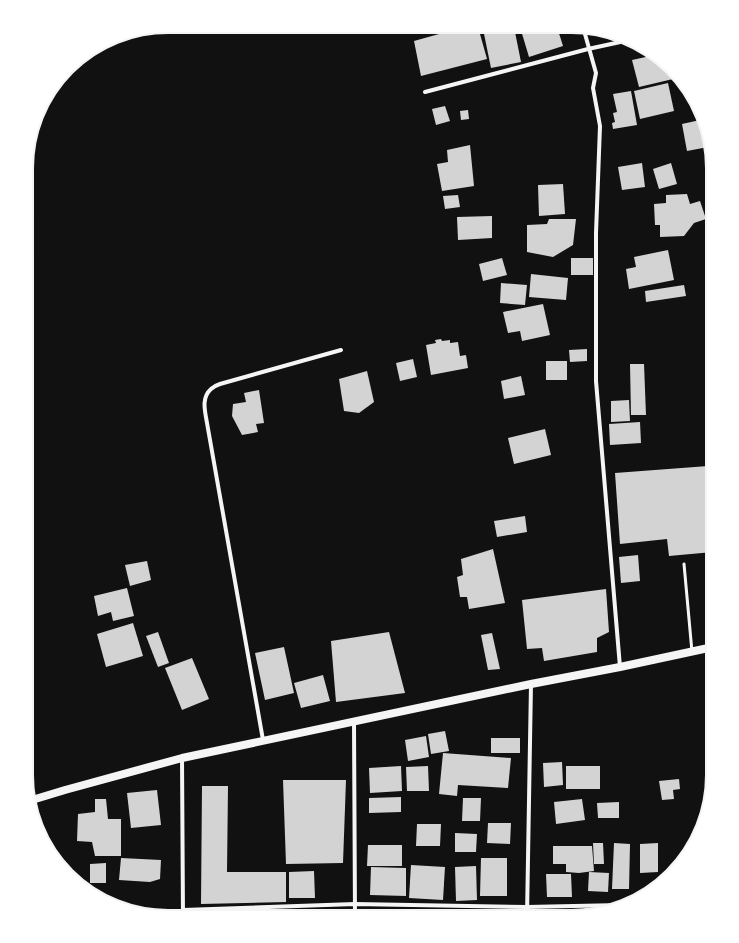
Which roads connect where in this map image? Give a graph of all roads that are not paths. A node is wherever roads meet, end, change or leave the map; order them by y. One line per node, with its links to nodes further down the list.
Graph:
1 (585, 34): 3 (street)
2 (620, 42): 3 (street)
3 (588, 49): 4 (street); 9 (street)
4 (426, 92)
5 (341, 350): 12 (street)
6 (684, 564): 8 (lane)
7 (706, 649): 8 (main road)
8 (692, 652): 9 (main road)
9 (620, 667): 10 (main road)
10 (531, 684): 11 (main road); 17 (street)
11 (354, 722): 12 (main road); 15 (street)
12 (263, 740): 13 (main road)
13 (182, 758): 14 (main road); 18 (street)
14 (35, 799)
15 (355, 904): 17 (street); 18 (street); 19 (street)
16 (605, 905): 17 (street)
17 (527, 907): 20 (street)
18 (183, 910)
19 (355, 910)
20 (527, 910)

